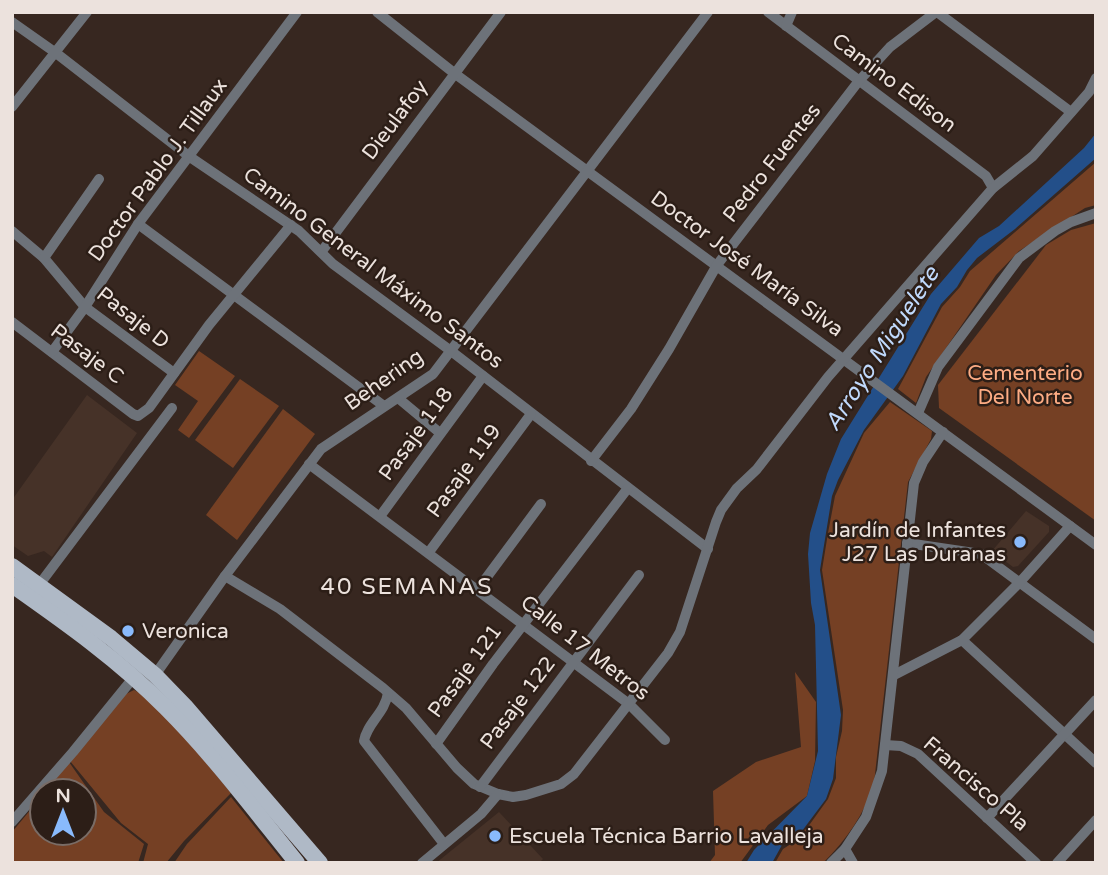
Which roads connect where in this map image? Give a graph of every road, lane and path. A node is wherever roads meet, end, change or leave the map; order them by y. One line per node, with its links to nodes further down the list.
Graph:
1 (87, 12): 11 (street)
2 (297, 12): 17 (street, Doctor Pablo J. Tillaux)
3 (377, 12): 12 (street, Doctor José María Silva)
4 (501, 12): 12 (street, Dieulafoy)
5 (708, 12): 18 (street, Behering)
6 (768, 12): 10 (street, Camino Edison)
7 (792, 12): 10 (street)
8 (936, 12): 14 (street, Pedro Fuentes); 16 (street)
9 (12, 22): 11 (street, Camino General Máximo Santos)
10 (786, 26): 14 (street, Camino Edison)
11 (56, 53): 15 (street); 17 (street, Camino General Máximo Santos)
12 (454, 73): 18 (street, Doctor José María Silva); 25 (street, Dieulafoy)
13 (1096, 78): 16 (street)
14 (858, 82): 20 (street, Camino Edison); 27 (street, Pedro Fuentes)
15 (12, 107)
16 (1071, 112): 20 (street)
17 (190, 157): 22 (street, Doctor Pablo J. Tillaux); 23 (street, Camino General Máximo Santos)
18 (589, 171): 27 (street, Doctor José María Silva); 31 (street, Behering)
19 (99, 179): 26 (street)
20 (993, 188): 33 (street)
21 (1096, 213): 39 (street)
22 (138, 224): 28 (street); 29 (street, Doctor Pablo J. Tillaux)
23 (291, 225): 25 (street, Camino General Máximo Santos); 28 (street)
24 (12, 231): 26 (street, Pasaje D)
25 (321, 251): 31 (street, Camino General Máximo Santos)
26 (44, 258): 29 (street, Pasaje D)
27 (717, 265): 33 (street, Doctor José María Silva); 43 (street, Pedro Fuentes)
28 (234, 294): 34 (street); 37 (street)
29 (85, 307): 32 (street, Doctor Pablo J. Tillaux); 34 (street, Pasaje D)
30 (12, 322): 32 (street, Pasaje C)
31 (451, 351): 35 (street, Camino General Máximo Santos); 36 (street, Behering)
32 (52, 352): 34 (street, Pasaje C)
33 (845, 360): 39 (street, Doctor José María Silva); 51 (street)
34 (174, 373)
35 (483, 376): 40 (street, Camino General Máximo Santos); 42 (street, Pasaje 118)
36 (398, 398): 37 (street, Behering); 42 (street)
37 (384, 407): 44 (street, Behering)
38 (172, 408): 57 (street)
39 (918, 413): 41 (street, Doctor José María Silva)
40 (531, 414): 43 (street, Camino General Máximo Santos); 52 (street, Pasaje 119)
41 (943, 432): 48 (street, Doctor José María Silva); 49 (street)
42 (440, 433): 47 (street, Pasaje 118)
43 (591, 461): 45 (street, Camino General Máximo Santos)
44 (309, 464): 47 (street, Calle 17 Metros); 55 (street, Behering)
45 (628, 488): 51 (street, Camino General Máximo Santos); 59 (street, Pasaje 121)
46 (541, 504): 58 (street)
47 (381, 515): 52 (street, Calle 17 Metros)
48 (1070, 526): 50 (street, Doctor José María Silva); 56 (street)
49 (907, 543): 56 (street); 64 (street)
50 (1096, 545)
51 (708, 550): 69 (street)
52 (429, 552): 58 (street, Calle 17 Metros)
53 (15, 575): 57 (main road); 65 (main road)
54 (639, 575): 62 (street, Pasaje 122)
55 (225, 576): 63 (street, Behering); 66 (street)
56 (1020, 582): 60 (street); 61 (street)
57 (39, 585): 63 (main road)
58 (478, 589): 59 (street, Calle 17 Metros)
59 (525, 625): 62 (street, Calle 17 Metros); 73 (street, Pasaje 121)
60 (1096, 639)
61 (962, 640): 64 (street); 71 (street)
62 (573, 661): 69 (street, Calle 17 Metros); 76 (street, Pasaje 122)
63 (155, 675): 85 (main road)
64 (894, 675): 74 (street)
65 (134, 677): 79 (street); 85 (main road)
66 (388, 693): 68 (street); 70 (street)
67 (1096, 700): 71 (street)
68 (401, 704): 70 (street); 73 (street)
69 (629, 704): 72 (street, Calle 17 Metros); 77 (street)
70 (383, 710): 83 (street)
71 (1065, 735): 75 (street); 80 (street)
72 (666, 740)
73 (436, 744): 76 (street)
74 (885, 745): 80 (street, Francisco Pla); 84 (street)
75 (1096, 764)
76 (480, 787): 77 (street)
77 (498, 794): 83 (street)
78 (12, 801): 79 (street)
79 (22, 810): 82 (street)
80 (987, 818): 89 (street, Francisco Pla)
81 (1096, 820): 90 (street)
82 (12, 822)
83 (444, 844): 86 (street)
84 (845, 849): 87 (street); 88 (street)
85 (308, 861)
86 (422, 863)
87 (831, 863)
88 (853, 863)
89 (1036, 863)
90 (1057, 863)

